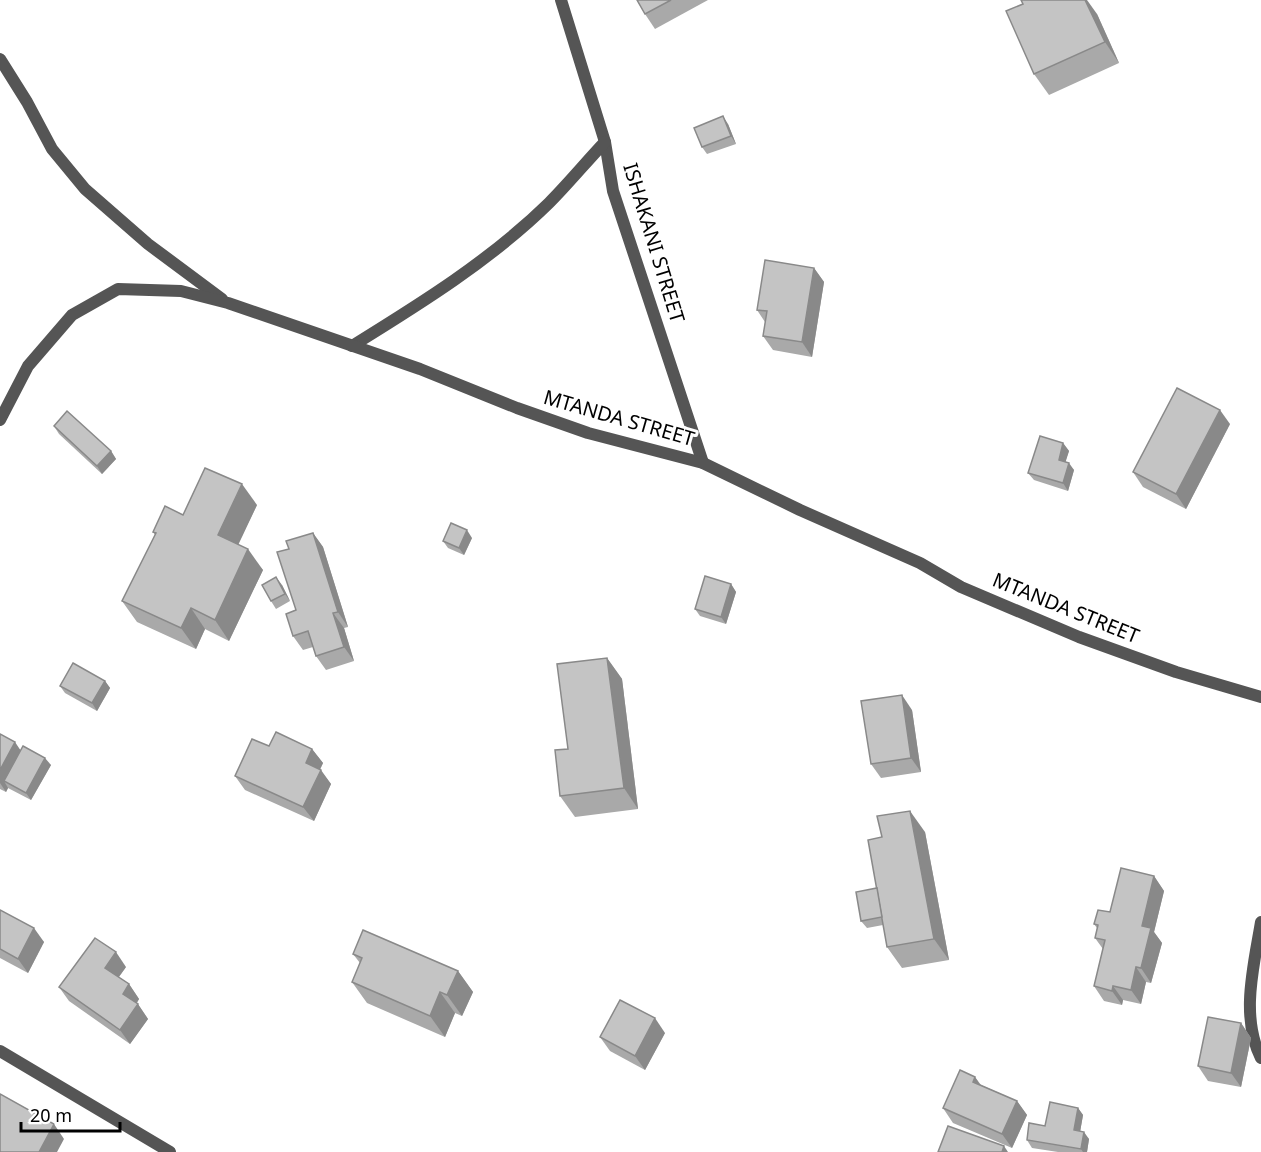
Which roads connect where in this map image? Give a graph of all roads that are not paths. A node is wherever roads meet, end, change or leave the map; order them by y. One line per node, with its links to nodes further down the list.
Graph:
1 (561, 0): 3 (street, ISHAKANI STREET)
2 (0, 59): 4 (street)
3 (605, 142): 5 (street); 7 (street, ISHAKANI STREET)
4 (228, 303): 5 (street, MTANDA STREET); 6 (street, MTANDA STREET)
5 (352, 346): 7 (street, MTANDA STREET)
6 (0, 420)
7 (703, 463): 8 (street, MTANDA STREET)
8 (1261, 697)
9 (1261, 922): 11 (street)
10 (0, 1051): 12 (street)
11 (1261, 1058)
12 (170, 1152)

